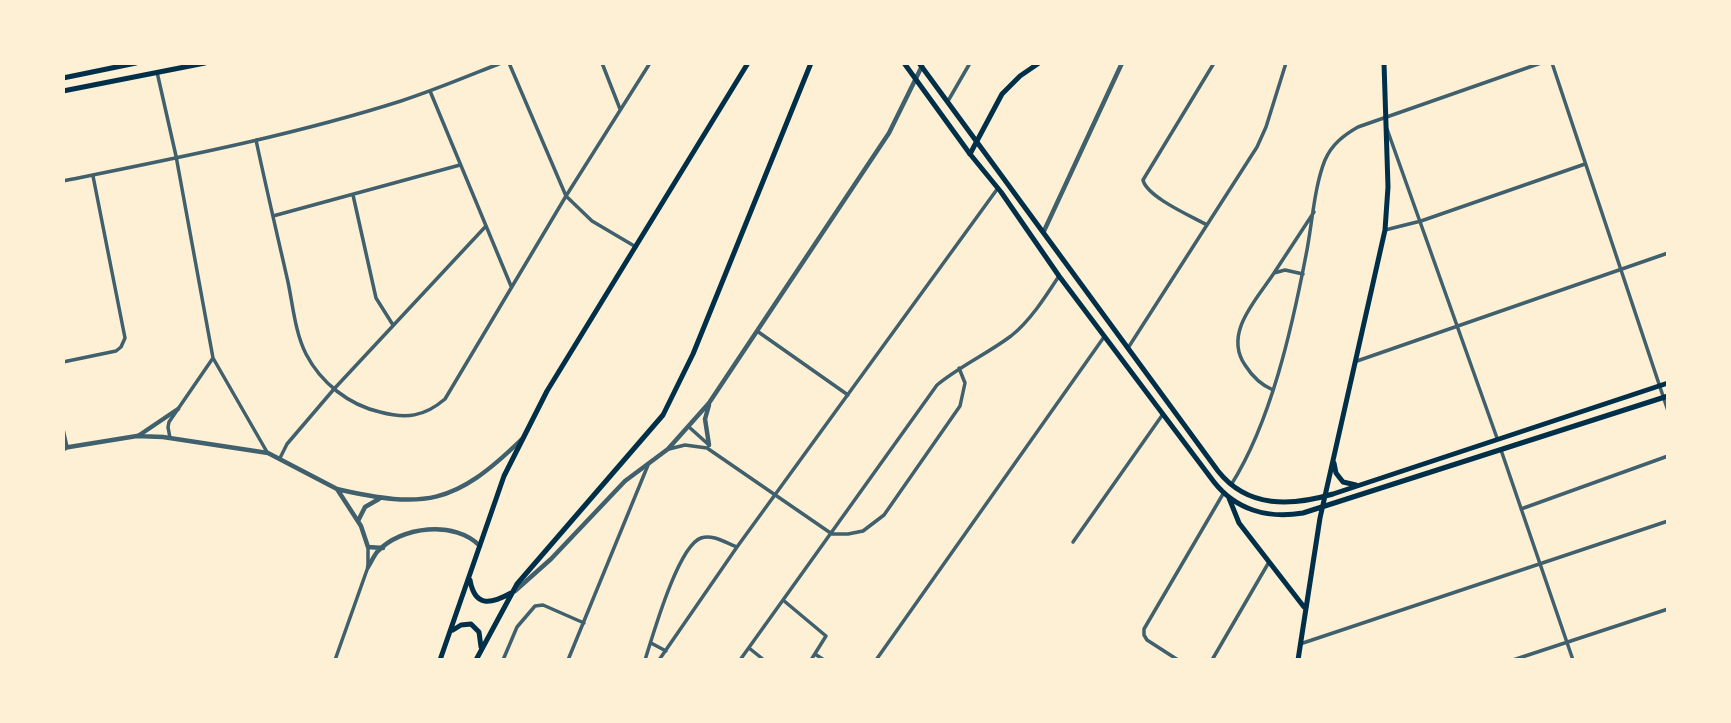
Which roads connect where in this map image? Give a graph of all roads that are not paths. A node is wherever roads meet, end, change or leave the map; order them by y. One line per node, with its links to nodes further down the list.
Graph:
1 (135, 63): 20 (main road)
2 (205, 63): 19 (main road)
3 (501, 63): 22 (street)
4 (509, 63): 38 (street)
5 (602, 63): 25 (street)
6 (650, 63): 25 (street)
7 (747, 63): 47 (main road)
8 (811, 63): 110 (main road)
9 (904, 63): 21 (main road)
10 (970, 63): 24 (street)
11 (1039, 63): 29 (main road)
12 (1121, 63): 46 (street)
13 (1214, 63): 42 (street)
14 (1286, 63): 42 (street)
15 (1384, 63): 26 (main road)
16 (1541, 63): 26 (street)
17 (1552, 63): 32 (street)
18 (921, 65): 21 (street); 24 (main road)
19 (157, 72): 23 (main road); 31 (street)
20 (63, 78)
21 (916, 80): 30 (main road); 56 (street)
22 (430, 90): 28 (street); 33 (street)
23 (63, 91)
24 (948, 102): 29 (main road)
25 (620, 108): 38 (street)
26 (1386, 117): 27 (main road); 39 (street)
27 (1387, 128): 41 (street); 45 (main road)
28 (256, 140): 31 (street); 40 (street)
29 (978, 142): 30 (main road); 46 (main road)
30 (970, 153): 36 (main road)
31 (176, 156): 34 (street); 59 (street)
32 (1585, 163): 41 (street); 49 (street)
33 (461, 165): 37 (street); 43 (street)
34 (92, 175): 35 (street); 60 (street)
35 (63, 181)
36 (998, 188): 44 (main road); 67 (street)
37 (353, 195): 40 (street); 54 (street)
38 (566, 196): 47 (street); 53 (street)
39 (1315, 210): 50 (street); 51 (street)
40 (273, 216): 65 (street)
41 (1421, 221): 45 (street); 55 (street)
42 (1207, 225): 58 (street)
43 (486, 226): 53 (street); 54 (street)
44 (1027, 229): 46 (main road); 52 (main road)
45 (1385, 230): 61 (main road)
46 (1044, 231): 58 (main road)
47 (636, 247): 76 (main road)
48 (1668, 253): 49 (street)
49 (1621, 270): 55 (street); 64 (street)
50 (1275, 273): 51 (street); 66 (street)
51 (1303, 274): 66 (street)
52 (1059, 276): 57 (main road); 62 (street)
53 (512, 286): 65 (street)
54 (393, 325): 65 (street)
55 (1457, 325): 61 (street); 78 (street)
56 (757, 331): 67 (street); 69 (street)
57 (1104, 337): 72 (main road); 134 (street)
58 (1128, 348): 90 (main road)
59 (213, 358): 70 (street); 83 (street)
60 (63, 362)
61 (1355, 362): 84 (main road)
62 (959, 368): 100 (street); 100 (street)
63 (1668, 383): 64 (main road)
64 (1660, 385): 68 (street); 78 (main road)
65 (334, 389): 87 (street)
66 (1273, 390): 90 (street)
67 (848, 395): 92 (street)
68 (1666, 396): 71 (street); 82 (main road)
69 (709, 403): 73 (street); 79 (street)
70 (178, 409): 75 (street); 77 (street)
71 (1668, 411)
72 (1163, 414): 93 (main road); 101 (street)
73 (689, 427): 79 (street); 81 (street)
74 (63, 429): 80 (street)
75 (137, 436): 77 (street); 80 (street)
76 (524, 437): 95 (street); 102 (main road)
77 (170, 438): 83 (street)
78 (1498, 440): 89 (main road)
79 (709, 445): 85 (street)
80 (64, 448)
81 (668, 449): 85 (street); 88 (street)
82 (1501, 449): 96 (main road); 97 (street)
83 (268, 453): 87 (street)
84 (1334, 453): 89 (main road); 94 (main road)
85 (718, 454): 92 (street)
86 (1668, 456): 97 (street)
87 (280, 458): 91 (street)
88 (648, 465): 110 (street); 114 (street)
89 (1363, 484): 94 (main road)
90 (1231, 485): 94 (main road)
91 (337, 489): 95 (street); 99 (street)
92 (776, 495): 100 (street); 104 (street)
93 (1226, 496): 96 (main road); 106 (main road); 135 (street)
94 (1325, 496): 96 (main road)
95 (380, 499): 99 (street)
96 (1322, 508): 112 (main road)
97 (1521, 509): 107 (street)
98 (1668, 520): 107 (street)
99 (358, 521): 103 (street)
100 (832, 534): 111 (street)
101 (1073, 542)
102 (480, 546): 105 (street); 109 (main road)
103 (368, 547): 105 (street); 108 (street)
104 (737, 547): 117 (street); 121 (street)
105 (383, 548): 108 (street)
106 (1270, 562): 112 (main road); 136 (street)
107 (1540, 563): 116 (street); 118 (street)
108 (368, 567): 123 (street)
109 (469, 577): 110 (main road); 115 (main road)
110 (512, 593): 120 (main road)
111 (783, 600): 119 (street); 122 (street)
112 (1304, 607): 118 (main road)
113 (1668, 609): 116 (street)
114 (584, 623): 126 (street); 127 (street)
115 (452, 631): 120 (main road); 124 (main road)
116 (1566, 642): 138 (street); 139 (street)
117 (651, 643): 121 (street); 128 (street)
118 (1300, 644): 137 (main road)
119 (749, 648): 130 (street); 131 (street)
120 (481, 650): 125 (main road)
121 (666, 651): 129 (street)
122 (815, 654): 132 (street); 133 (street)
123 (335, 660)
124 (440, 660)
125 (476, 660)
126 (503, 660)
127 (568, 660)
128 (645, 660)
129 (659, 660)
130 (740, 660)
131 (764, 660)
132 (811, 660)
133 (824, 660)
134 (876, 660)
135 (1178, 660)
136 (1212, 660)
137 (1298, 660)
138 (1513, 660)
139 (1573, 660)

